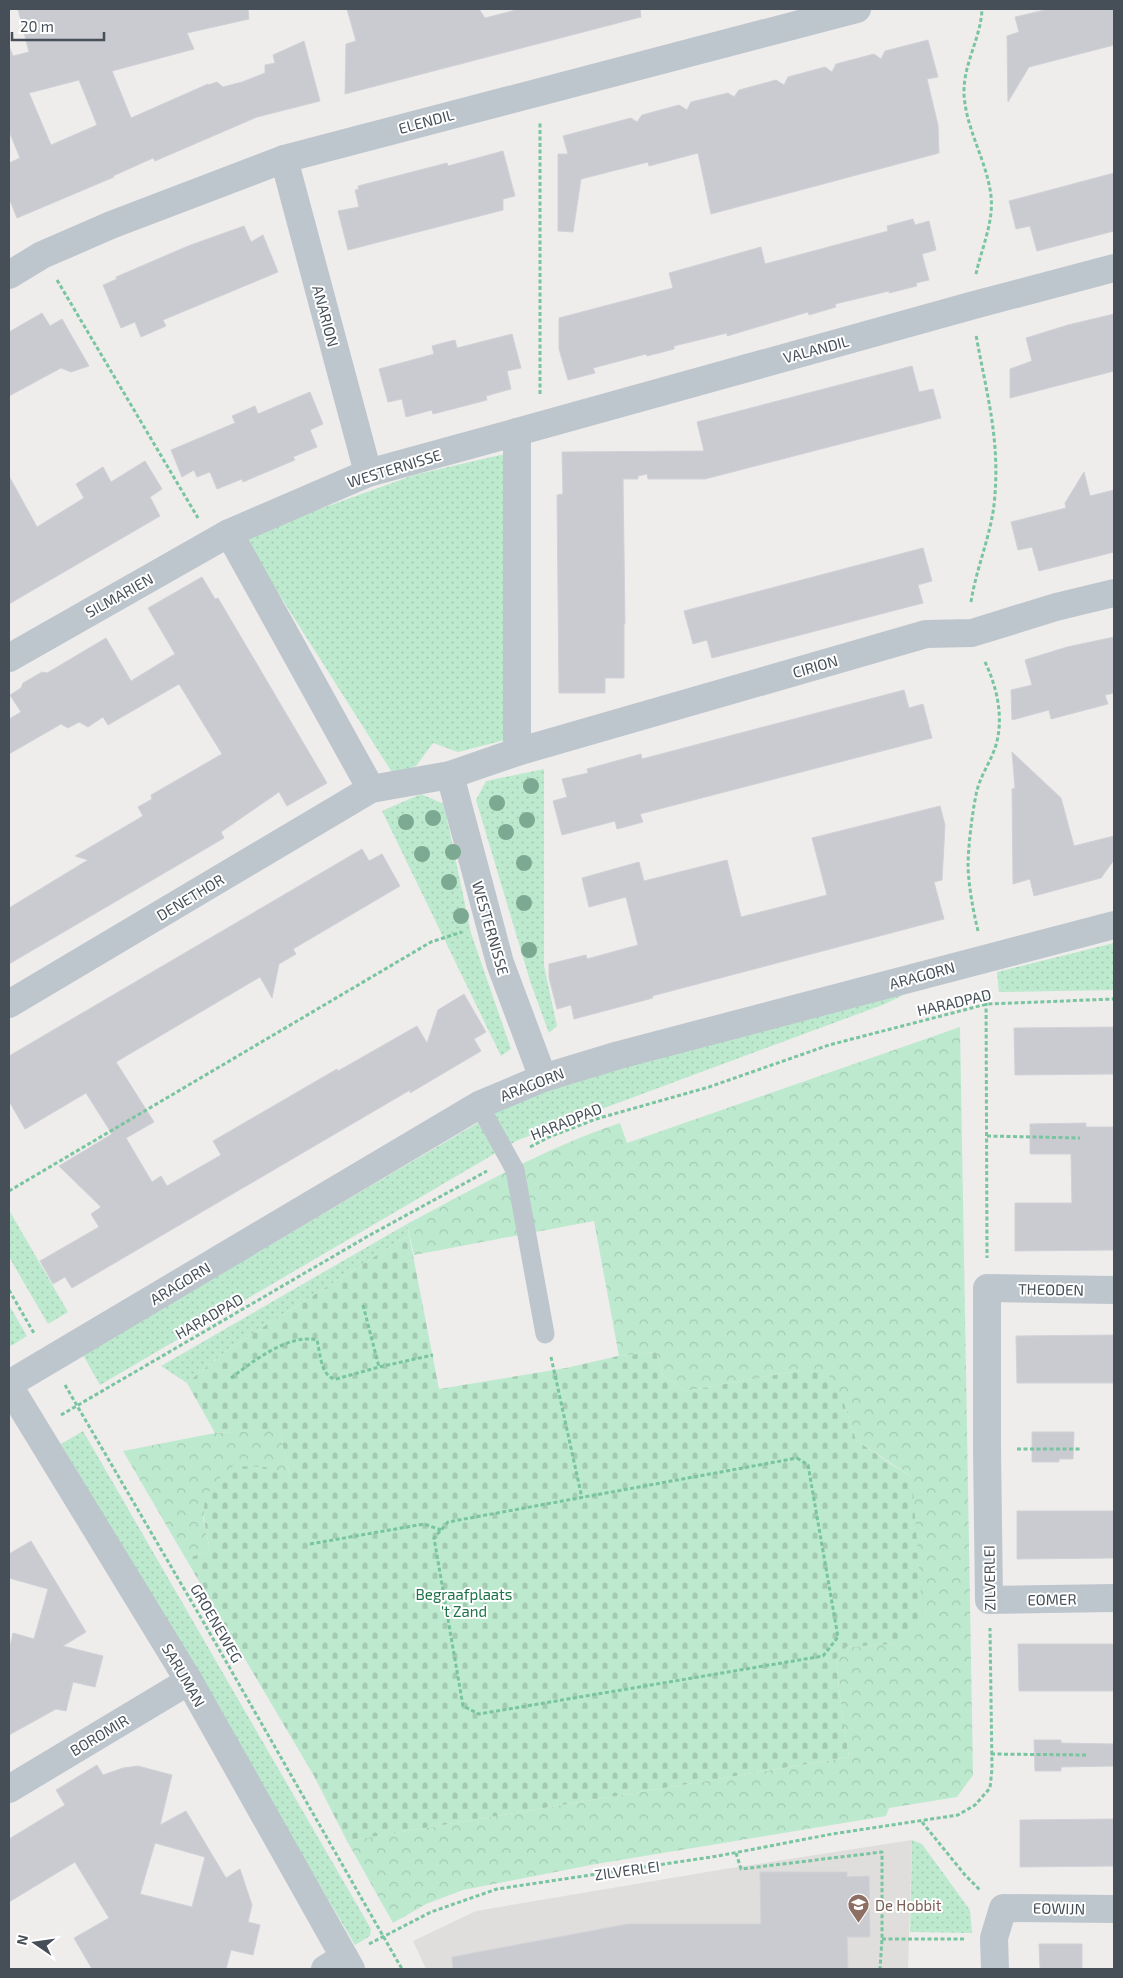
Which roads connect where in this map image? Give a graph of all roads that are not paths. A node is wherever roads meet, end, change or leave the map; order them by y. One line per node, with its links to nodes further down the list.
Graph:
1 (857, 9): 2 (street, ELENDIL)
2 (284, 159): 4 (street, ELENDIL); 6 (street, ANARION)
3 (1114, 268): 5 (street, VALANDIL)
4 (9, 275)
5 (529, 428): 6 (street, WESTERNISSE); 10 (street)
6 (368, 473): 7 (street, WESTERNISSE)
7 (221, 538): 9 (street, SILMARIEN); 12 (street)
8 (1114, 593): 10 (street, CIRION)
9 (9, 658)
10 (517, 752): 11 (street)
11 (450, 775): 12 (street); 15 (street, WESTERNISSE)
12 (371, 789): 14 (street, DENETHOR)
13 (1114, 925): 15 (street, ARAGORN)
14 (9, 1004)
15 (543, 1078): 16 (street, ARAGORN)
16 (479, 1105): 19 (lane); 20 (street, ARAGORN)
17 (987, 1288): 18 (street, THEODEN); 22 (street, ZILVERLEI)
18 (1114, 1290)
19 (545, 1334)
20 (9, 1385): 23 (street, SARUMAN)
21 (1114, 1598): 22 (street, EOMER)
22 (989, 1600)
23 (189, 1681): 24 (street, BOROMIR); 26 (street, SARUMAN)
24 (9, 1789)
25 (1114, 1909): 27 (street, EOWIJN)
26 (340, 1965)
27 (995, 1969)

